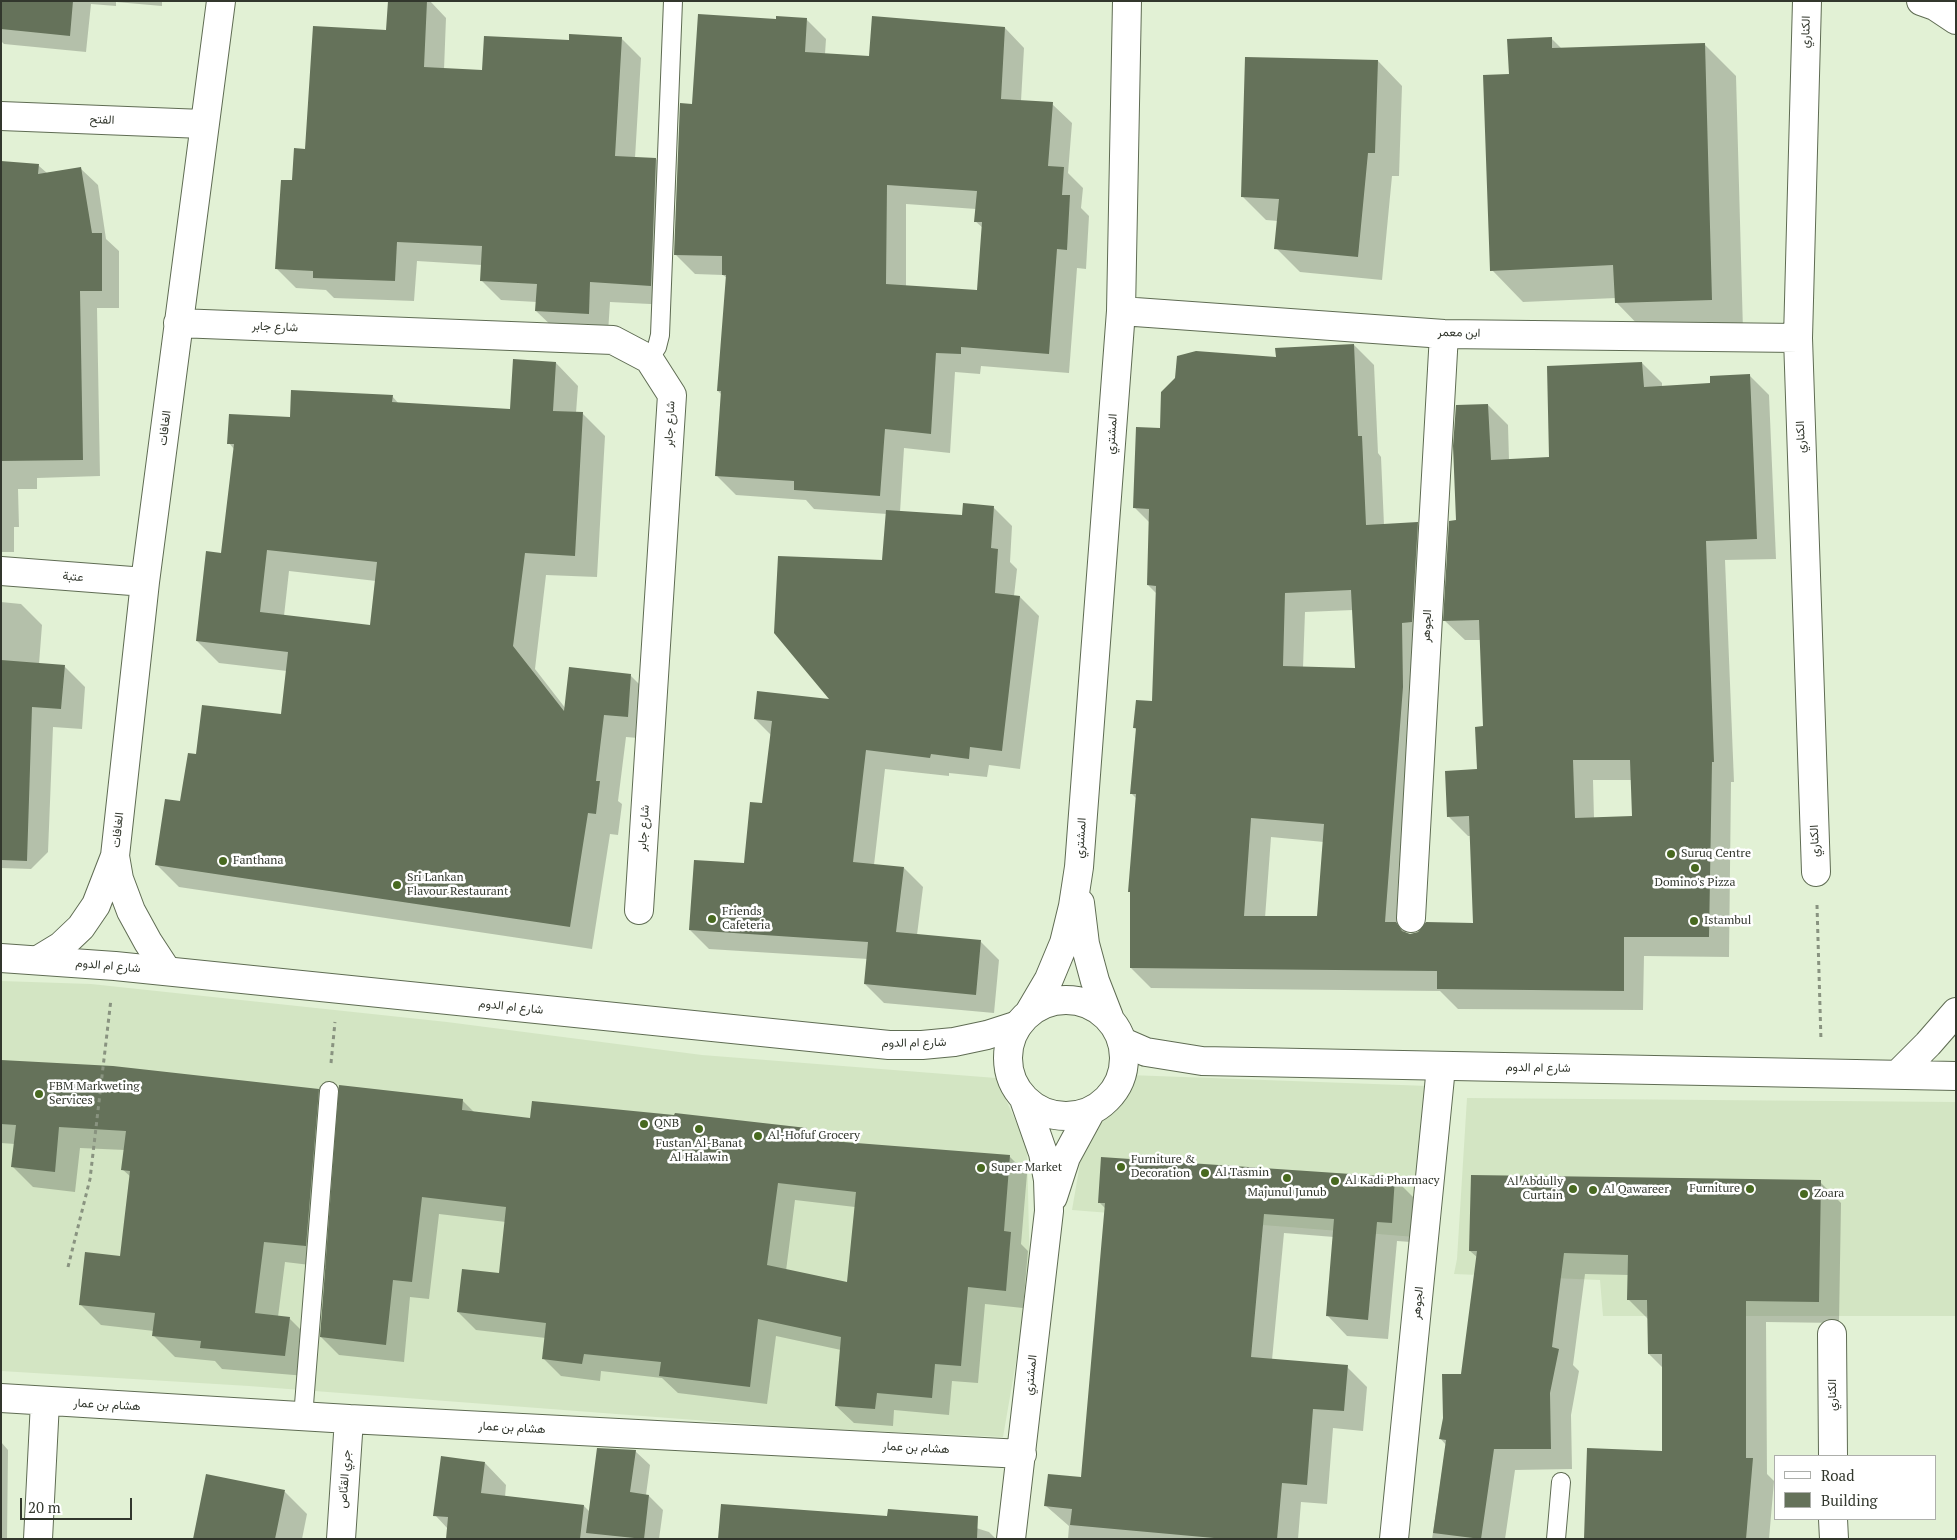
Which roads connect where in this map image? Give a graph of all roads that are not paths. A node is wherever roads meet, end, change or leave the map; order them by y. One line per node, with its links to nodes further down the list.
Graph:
1 (221, 1): 8 (street, الغافات)
2 (674, 1): 13 (lane)
3 (1127, 1): 9 (street, المشتري)
4 (1807, 1): 12 (street, الكناري)
5 (1921, 1): 6 (street)
6 (1956, 20)
7 (1, 116): 8 (street, الفتح)
8 (204, 124): 10 (street, الغافات)
9 (1121, 311): 11 (street, ابن معمر); 17 (street, المشتري)
10 (178, 323): 13 (street, شارع جابر); 15 (street, الغافات)
11 (1444, 334): 12 (street, ابن معمر); 20 (street, الجوهر)
12 (1798, 338): 18 (street, الكناري)
13 (649, 359): 19 (street, شارع جابر)
14 (1, 571): 15 (street, عتبة)
15 (145, 582): 16 (street, الغافات)
16 (115, 856): 22 (street, الغافات); 23 (street, الغافات)
17 (1079, 867): 25 (street, المشتري); 26 (street, المشتري)
18 (1816, 872)
19 (639, 910)
20 (1411, 918)
21 (1, 958): 22 (street, شارع ام الدوم)
22 (38, 960): 23 (street, شارع ام الدوم)
23 (167, 971): 26 (street, شارع ام الدوم)
24 (1956, 1012): 29 (street)
25 (1109, 1017): 26 (street); 27 (street)
26 (1024, 1019): 32 (street)
27 (1123, 1042): 28 (street, شارع ام الدوم); 33 (street)
28 (1441, 1066): 29 (street, شارع ام الدوم); 47 (street, الجوهر)
29 (1897, 1075): 30 (street, شارع ام الدوم)
30 (1956, 1076)
31 (329, 1091): 38 (lane)
32 (1024, 1099): 33 (street); 34 (street, المشتري)
33 (1091, 1111): 34 (street, المشتري)
34 (1049, 1210): 40 (street, المشتري)
35 (1832, 1334): 41 (street, الكناري)
36 (1, 1398): 37 (street, هشام بن عمار)
37 (45, 1402): 38 (street, هشام بن عمار); 44 (street)
38 (303, 1417): 39 (street, هشام بن عمار)
39 (349, 1420): 40 (street, هشام بن عمار); 45 (street, جري القنّاص)
40 (1022, 1454): 46 (street, المشتري)
41 (1833, 1455)
42 (1562, 1482): 48 (lane)
43 (1834, 1520): 49 (street)
44 (38, 1539)
45 (341, 1539)
46 (1011, 1539)
47 (1394, 1539)
48 (1556, 1539)
49 (1834, 1539)

